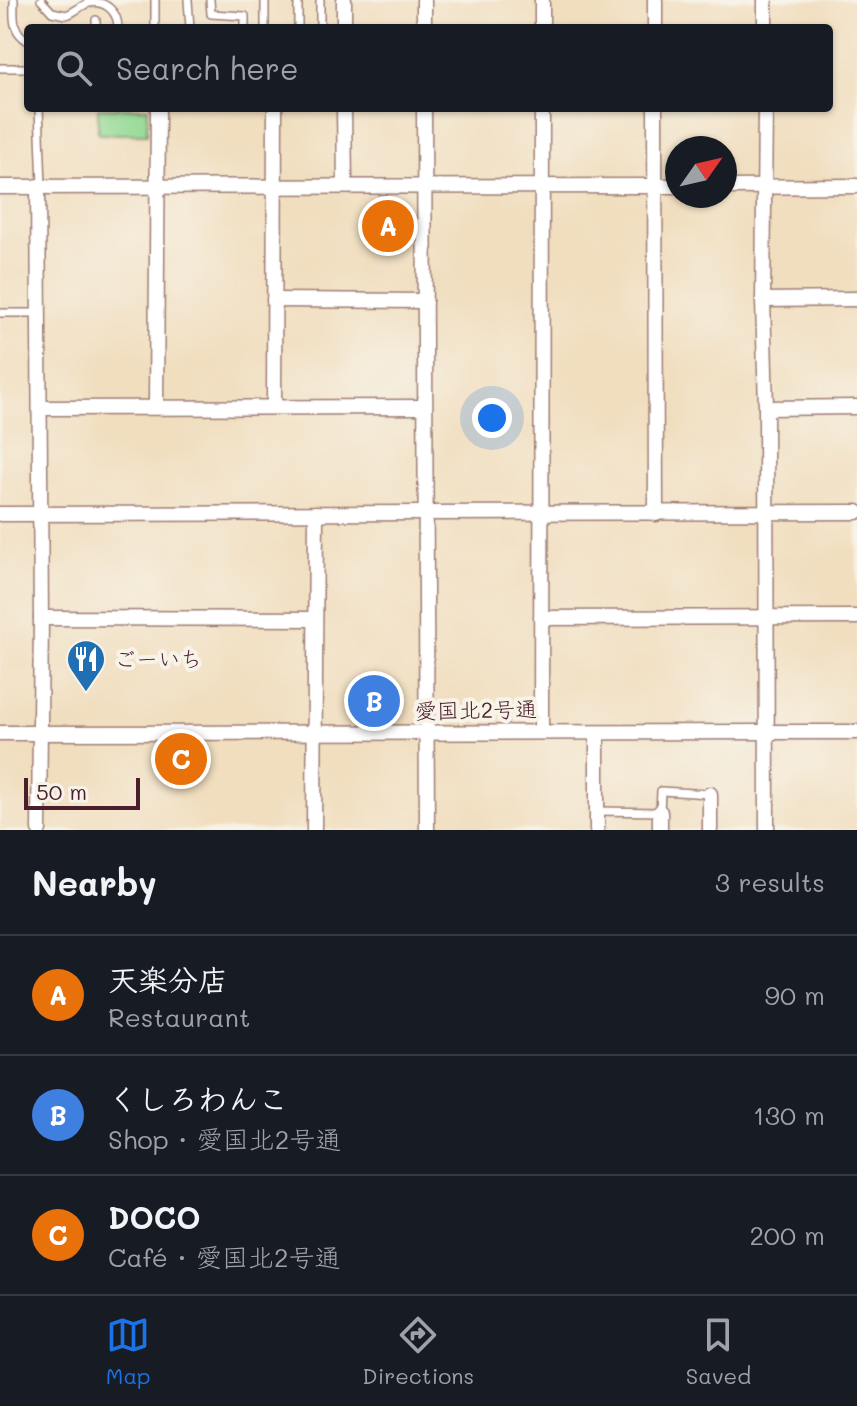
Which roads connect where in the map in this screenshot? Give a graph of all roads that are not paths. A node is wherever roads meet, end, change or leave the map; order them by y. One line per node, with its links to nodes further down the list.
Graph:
1 (14, 0): 26 (lane)
2 (41, 0): 15 (lane)
3 (155, 0): 16 (lane)
4 (188, 0): 17 (lane)
5 (210, 0): 18 (lane)
6 (298, 0): 19 (lane)
7 (320, 0): 20 (lane)
8 (344, 0): 21 (street)
9 (424, 0): 22 (street)
10 (542, 0): 23 (street)
11 (655, 0): 24 (street)
12 (765, 0): 25 (street)
13 (265, 5): 14 (lane)
14 (276, 9)
15 (118, 24)
16 (155, 24)
17 (190, 24)
18 (245, 24)
19 (298, 24)
20 (320, 24)
21 (344, 24)
22 (424, 24)
23 (542, 24)
24 (655, 24)
25 (765, 24)
26 (24, 38)
27 (0, 68): 28 (lane)
28 (24, 68)
29 (39, 112): 38 (lane)
30 (158, 112): 46 (street)
31 (275, 112): 39 (street)
32 (344, 112): 37 (street)
33 (424, 112): 40 (street)
34 (542, 112): 41 (street)
35 (655, 112): 42 (street)
36 (765, 112): 48 (street)
37 (345, 185): 39 (street); 40 (street)
38 (40, 186): 45 (street); 46 (street); 54 (street)
39 (273, 186): 46 (street); 50 (street)
40 (425, 186): 41 (street); 52 (street)
41 (542, 186): 42 (street); 67 (street)
42 (655, 186): 43 (street); 68 (street)
43 (665, 186)
44 (857, 186): 48 (street)
45 (0, 187)
46 (156, 187): 56 (street)
47 (737, 187): 48 (street)
48 (766, 187): 51 (street)
49 (857, 299): 51 (street)
50 (274, 300): 52 (street); 55 (street)
51 (763, 300): 60 (street)
52 (425, 301): 57 (street)
53 (0, 313): 54 (lane)
54 (39, 313): 59 (street)
55 (274, 406): 56 (street); 57 (street)
56 (156, 407): 59 (street)
57 (424, 407): 66 (street)
58 (857, 407): 60 (street)
59 (40, 408): 62 (street)
60 (766, 408): 64 (street)
61 (857, 512): 64 (street)
62 (39, 513): 63 (street); 65 (street); 70 (street)
63 (316, 513): 66 (street); 73 (street)
64 (765, 513): 68 (street); 72 (street)
65 (0, 514)
66 (425, 514): 67 (street); 81 (street)
67 (541, 514): 68 (street); 71 (street)
68 (656, 514)
69 (857, 617): 72 (street)
70 (41, 618): 73 (street); 78 (street)
71 (541, 618): 72 (street); 74 (street)
72 (766, 618): 75 (street)
73 (314, 619): 79 (street)
74 (541, 731): 80 (street, 愛国北2号通); 81 (street, 愛国北2号通)
75 (767, 732): 76 (street, 愛国北2号通); 80 (street, 愛国北2号通); 91 (street)
76 (857, 732)
77 (0, 733): 78 (street, 愛国北2号通)
78 (40, 733): 79 (street, 愛国北2号通); 85 (street)
79 (314, 733): 81 (street, 愛国北2号通); 86 (street)
80 (597, 733): 83 (street)
81 (427, 734): 87 (street)
82 (710, 794): 84 (lane); 90 (street)
83 (597, 811): 84 (lane); 88 (street)
84 (660, 812): 89 (street)
85 (39, 830)
86 (314, 830)
87 (427, 830)
88 (597, 830)
89 (660, 830)
90 (710, 830)
91 (767, 830)

